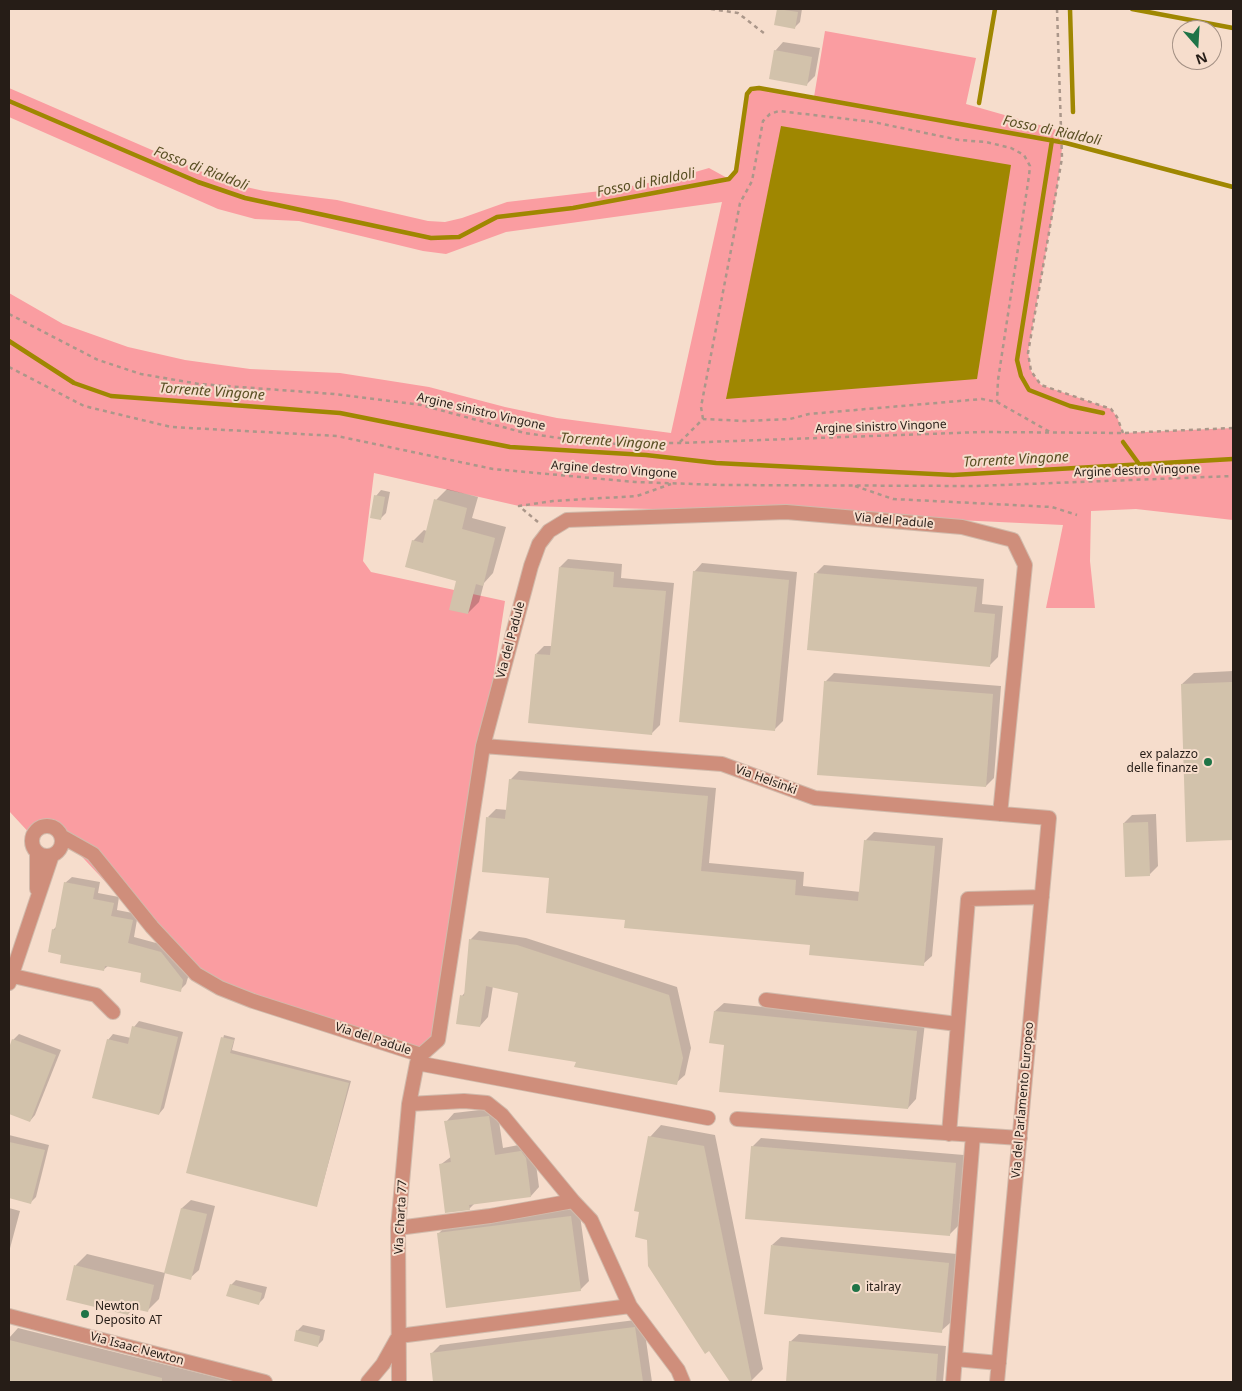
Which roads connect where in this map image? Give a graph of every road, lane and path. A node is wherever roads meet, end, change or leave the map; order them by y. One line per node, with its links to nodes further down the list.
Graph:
1 (711, 9): 3 (path)
2 (1057, 9): 10 (path)
3 (765, 34)
4 (9, 314): 11 (path, Argine sinistro Vingone)
5 (9, 367): 13 (path, Argine destro Vingone)
6 (997, 402): 7 (path); 7 (path); 9 (path)
7 (703, 419): 11 (path)
8 (1233, 428): 10 (path, Argine sinistro Vingone)
9 (1052, 433): 10 (path, Argine sinistro Vingone); 11 (path, Argine sinistro Vingone)
10 (1122, 433)
11 (679, 443)
12 (1233, 476): 14 (path, Argine destro Vingone)
13 (672, 483): 14 (path, Argine destro Vingone); 16 (path)
14 (852, 484): 15 (path)
15 (1077, 515)
16 (549, 531): 17 (street, Via del Padule); 18 (street, Via del Padule)
17 (483, 746): 18 (street, Via Helsinki); 29 (street, Via del Padule)
18 (1000, 814): 19 (street, Via Helsinki)
19 (1049, 818): 23 (street, Via del Parlamento Europeo)
20 (61, 836): 21 (street, Via del Padule); 22 (street, Via del Padule); 29 (street, Via del Padule)
21 (37, 852): 22 (street); 24 (street, Via del Padule)
22 (52, 855): 24 (street, Via del Padule)
23 (1042, 897): 28 (street); 35 (street, Via del Parlamento Europeo)
24 (37, 905): 25 (street, Via del Padule)
25 (10, 978): 27 (street)
26 (766, 1000): 28 (street)
27 (113, 1012)
28 (958, 1024): 33 (street)
29 (419, 1059): 30 (street, Via Charta 77); 31 (street)
30 (409, 1104): 36 (street); 37 (street, Via Charta 77)
31 (708, 1118)
32 (737, 1119): 33 (street)
33 (949, 1134): 34 (street)
34 (972, 1135): 35 (street); 41 (street)
35 (1020, 1138): 42 (street, Via del Parlamento Europeo)
36 (573, 1201): 37 (street); 38 (street)
37 (398, 1228): 40 (street, Via Charta 77)
38 (630, 1306): 40 (street); 46 (street)
39 (9, 1316): 43 (street, Via Isaac Newton)
40 (399, 1336): 44 (street); 45 (street, Via Charta 77)
41 (955, 1359): 42 (street); 47 (street)
42 (999, 1363): 48 (street, Via del Parlamento Europeo)
43 (265, 1382)
44 (368, 1382)
45 (399, 1382)
46 (683, 1382)
47 (953, 1382)
48 (997, 1382)

